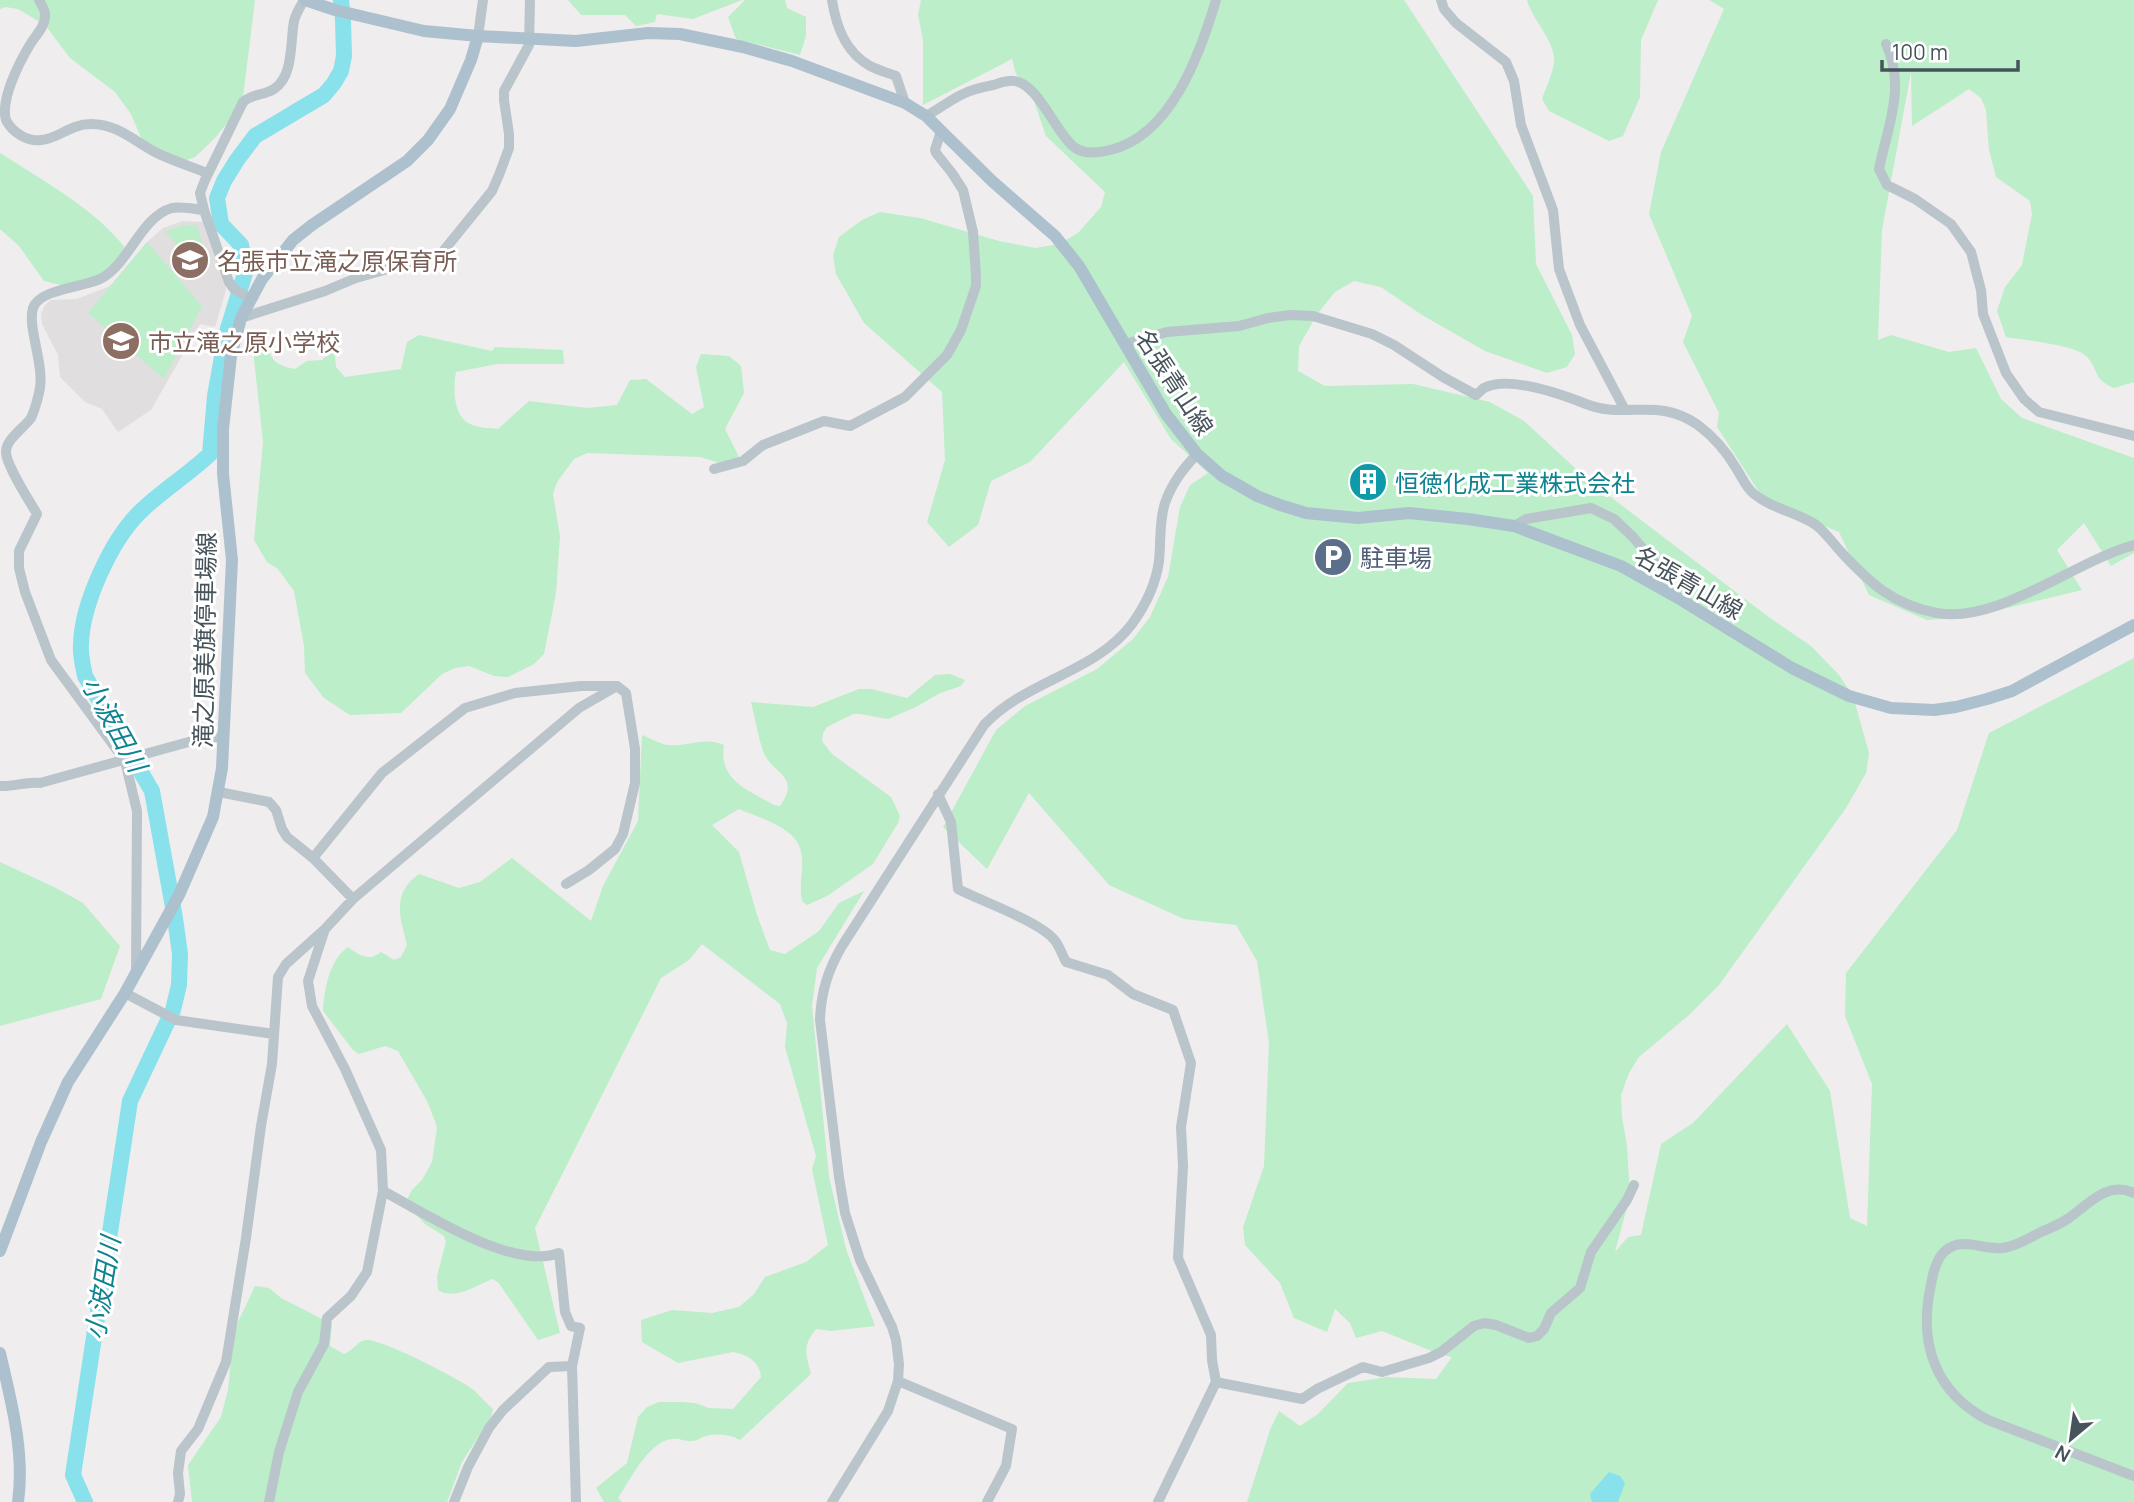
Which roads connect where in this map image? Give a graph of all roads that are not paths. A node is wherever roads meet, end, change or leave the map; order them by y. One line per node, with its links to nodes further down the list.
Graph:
1 (39, 0): 14 (street)
2 (304, 0): 8 (main road, 名張青山線); 14 (street)
3 (484, 0): 8 (street)
4 (530, 0): 9 (street)
5 (832, 0): 11 (street)
6 (1216, 0): 12 (street)
7 (1441, 0): 19 (street)
8 (478, 36): 9 (main road, 名張青山線); 16 (main road, 滝之原美旗停車場線)
9 (528, 40): 11 (main road, 名張青山線); 17 (street)
10 (1886, 44): 20 (street)
11 (905, 103): 12 (main road, 名張青山線)
12 (926, 116): 13 (main road, 名張青山線)
13 (941, 131): 18 (main road, 名張青山線); 22 (street)
14 (208, 173): 15 (street)
15 (204, 210): 16 (street); 29 (street)
16 (249, 297): 17 (main road, 滝之原美旗停車場線)
17 (241, 318): 28 (main road, 滝之原美旗停車場線)
18 (1125, 344): 19 (street); 21 (main road, 名張青山線)
19 (1625, 410): 24 (street)
20 (2134, 436)
21 (1197, 454): 23 (main road, 名張青山線); 32 (street)
22 (715, 469)
23 (1514, 526): 25 (main road, 名張青山線); 25 (street)
24 (2134, 545)
25 (1657, 585): 26 (main road, 名張青山線)
26 (2134, 625)
27 (617, 686): 33 (street); 34 (street); 35 (street)
28 (224, 737): 29 (street); 31 (main road, 滝之原美旗停車場線)
29 (126, 760): 30 (street); 37 (street)
30 (0, 786)
31 (219, 792): 33 (street); 37 (main road, 滝之原美旗停車場線)
32 (938, 794): 46 (street); 47 (street)
33 (313, 858): 35 (street)
34 (566, 884)
35 (353, 899): 36 (street)
36 (325, 929): 39 (street); 41 (street)
37 (136, 972): 38 (main road, 滝之原美旗停車場線)
38 (125, 993): 39 (street); 43 (main road, 滝之原美旗停車場線)
39 (274, 1034): 50 (street)
40 (1634, 1185): 47 (street)
41 (383, 1191): 45 (street); 51 (street)
42 (2134, 1193): 48 (street)
43 (0, 1251)
44 (0, 1353): 49 (main road)
45 (572, 1366): 52 (street); 53 (street)
46 (898, 1381): 54 (street); 55 (street)
47 (1216, 1382): 56 (street)
48 (2134, 1476)
49 (18, 1502)
50 (178, 1502)
51 (269, 1502)
52 (454, 1502)
53 (576, 1502)
54 (832, 1502)
55 (987, 1502)
56 (1158, 1502)

